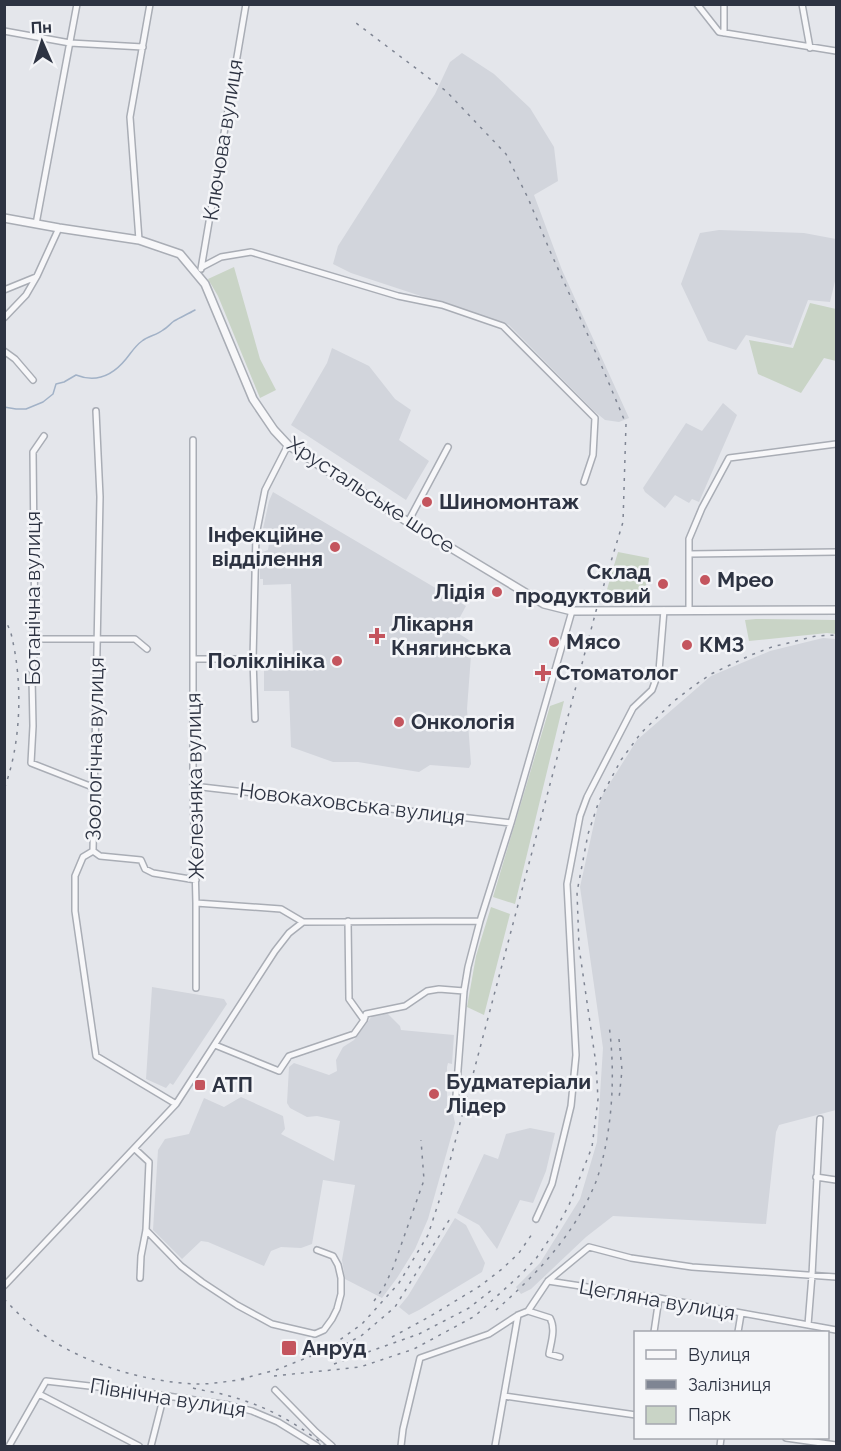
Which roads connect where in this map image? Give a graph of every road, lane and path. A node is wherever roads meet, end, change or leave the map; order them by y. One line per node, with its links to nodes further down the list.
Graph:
1 (77, 4): 9 (street)
2 (150, 4): 10 (street)
3 (246, 4): 17 (street, Ключова вулиця)
4 (697, 4): 8 (street)
5 (724, 4): 8 (street)
6 (802, 4): 11 (street)
7 (4, 31): 9 (street)
8 (724, 33): 11 (street)
9 (70, 43): 10 (street); 14 (street)
10 (144, 47): 16 (street)
11 (810, 48): 12 (street)
12 (837, 51)
13 (4, 218): 14 (street, Хрустальське шосе)
14 (36, 224): 15 (street, Хрустальське шосе)
15 (60, 228): 16 (street, Хрустальське шосе); 19 (street)
16 (139, 240): 18 (street, Хрустальське шосе)
17 (202, 267): 18 (street); 30 (street)
18 (196, 274): 28 (street, Хрустальське шосе)
19 (37, 276): 20 (street); 21 (street)
20 (4, 290)
21 (4, 318)
22 (4, 351): 23 (street)
23 (33, 380)
24 (96, 411): 39 (street, Зоологічна вулиця)
25 (44, 436): 38 (street, Ботанічна вулиця)
26 (194, 440): 41 (street, Железняка вулиця)
27 (837, 444): 33 (street)
28 (288, 445): 31 (street, Хрустальське шосе); 42 (street)
29 (448, 447): 31 (street)
30 (584, 482)
31 (408, 522): 37 (street, Хрустальське шосе)
32 (837, 552): 33 (street)
33 (689, 554): 35 (street)
34 (664, 610): 35 (street, Хрустальське шосе); 37 (street, Хрустальське шосе); 63 (street)
35 (689, 610): 36 (street, Хрустальське шосе)
36 (837, 610)
37 (572, 611): 46 (street)
38 (35, 639): 39 (street); 45 (street, Ботанічна вулиця)
39 (97, 639): 40 (street); 45 (street, Зоологічна вулиця)
40 (147, 650)
41 (194, 659): 42 (street); 44 (street, Железняка вулиця)
42 (254, 659): 43 (street)
43 (255, 719)
44 (193, 786): 46 (street, Новокаховська вулиця); 48 (street, Железняка вулиця)
45 (95, 788): 47 (street, Зоологічна вулиця)
46 (511, 823): 51 (street)
47 (93, 850): 48 (street); 58 (street, Зоологічна вулиця)
48 (196, 880): 49 (street, Железняка вулиця)
49 (196, 903): 52 (street); 53 (street, Железняка вулиця)
50 (348, 921): 51 (street); 52 (street); 55 (street)
51 (480, 921): 54 (street)
52 (303, 922): 56 (street)
53 (196, 988)
54 (464, 991): 55 (street); 57 (street)
55 (364, 1020): 56 (street)
56 (215, 1046): 58 (street)
57 (456, 1096)
58 (176, 1104): 60 (street)
59 (820, 1119): 61 (street)
60 (135, 1149): 64 (street); 70 (street)
61 (816, 1177): 62 (street); 66 (street)
62 (837, 1180)
63 (536, 1219)
64 (146, 1230): 65 (street); 68 (street)
65 (317, 1250)
66 (812, 1275): 67 (street); 69 (street); 75 (street)
67 (837, 1277)
68 (140, 1278)
69 (548, 1281): 71 (street, Цегляна вулиця); 72 (street)
70 (4, 1286)
71 (659, 1299): 73 (street, Цегляна вулиця); 77 (street)
72 (528, 1311): 74 (street); 79 (street)
73 (741, 1314): 75 (street, Цегляна вулиця); 78 (street)
74 (518, 1315): 83 (street); 92 (street)
75 (808, 1325): 76 (street, Цегляна вулиця)
76 (837, 1330)
77 (654, 1331)
78 (738, 1331)
79 (560, 1357)
80 (275, 1390): 91 (street)
81 (39, 1394): 82 (street, Північна вулиця); 87 (street); 88 (street)
82 (164, 1395): 89 (street); 90 (street, Північна вулиця)
83 (504, 1396): 84 (street); 93 (street)
84 (634, 1415)
85 (799, 1439): 86 (street)
86 (837, 1445)
87 (9, 1446)
88 (139, 1446)
89 (151, 1446)
90 (317, 1446)
91 (332, 1446)
92 (401, 1446)
93 (495, 1446)

